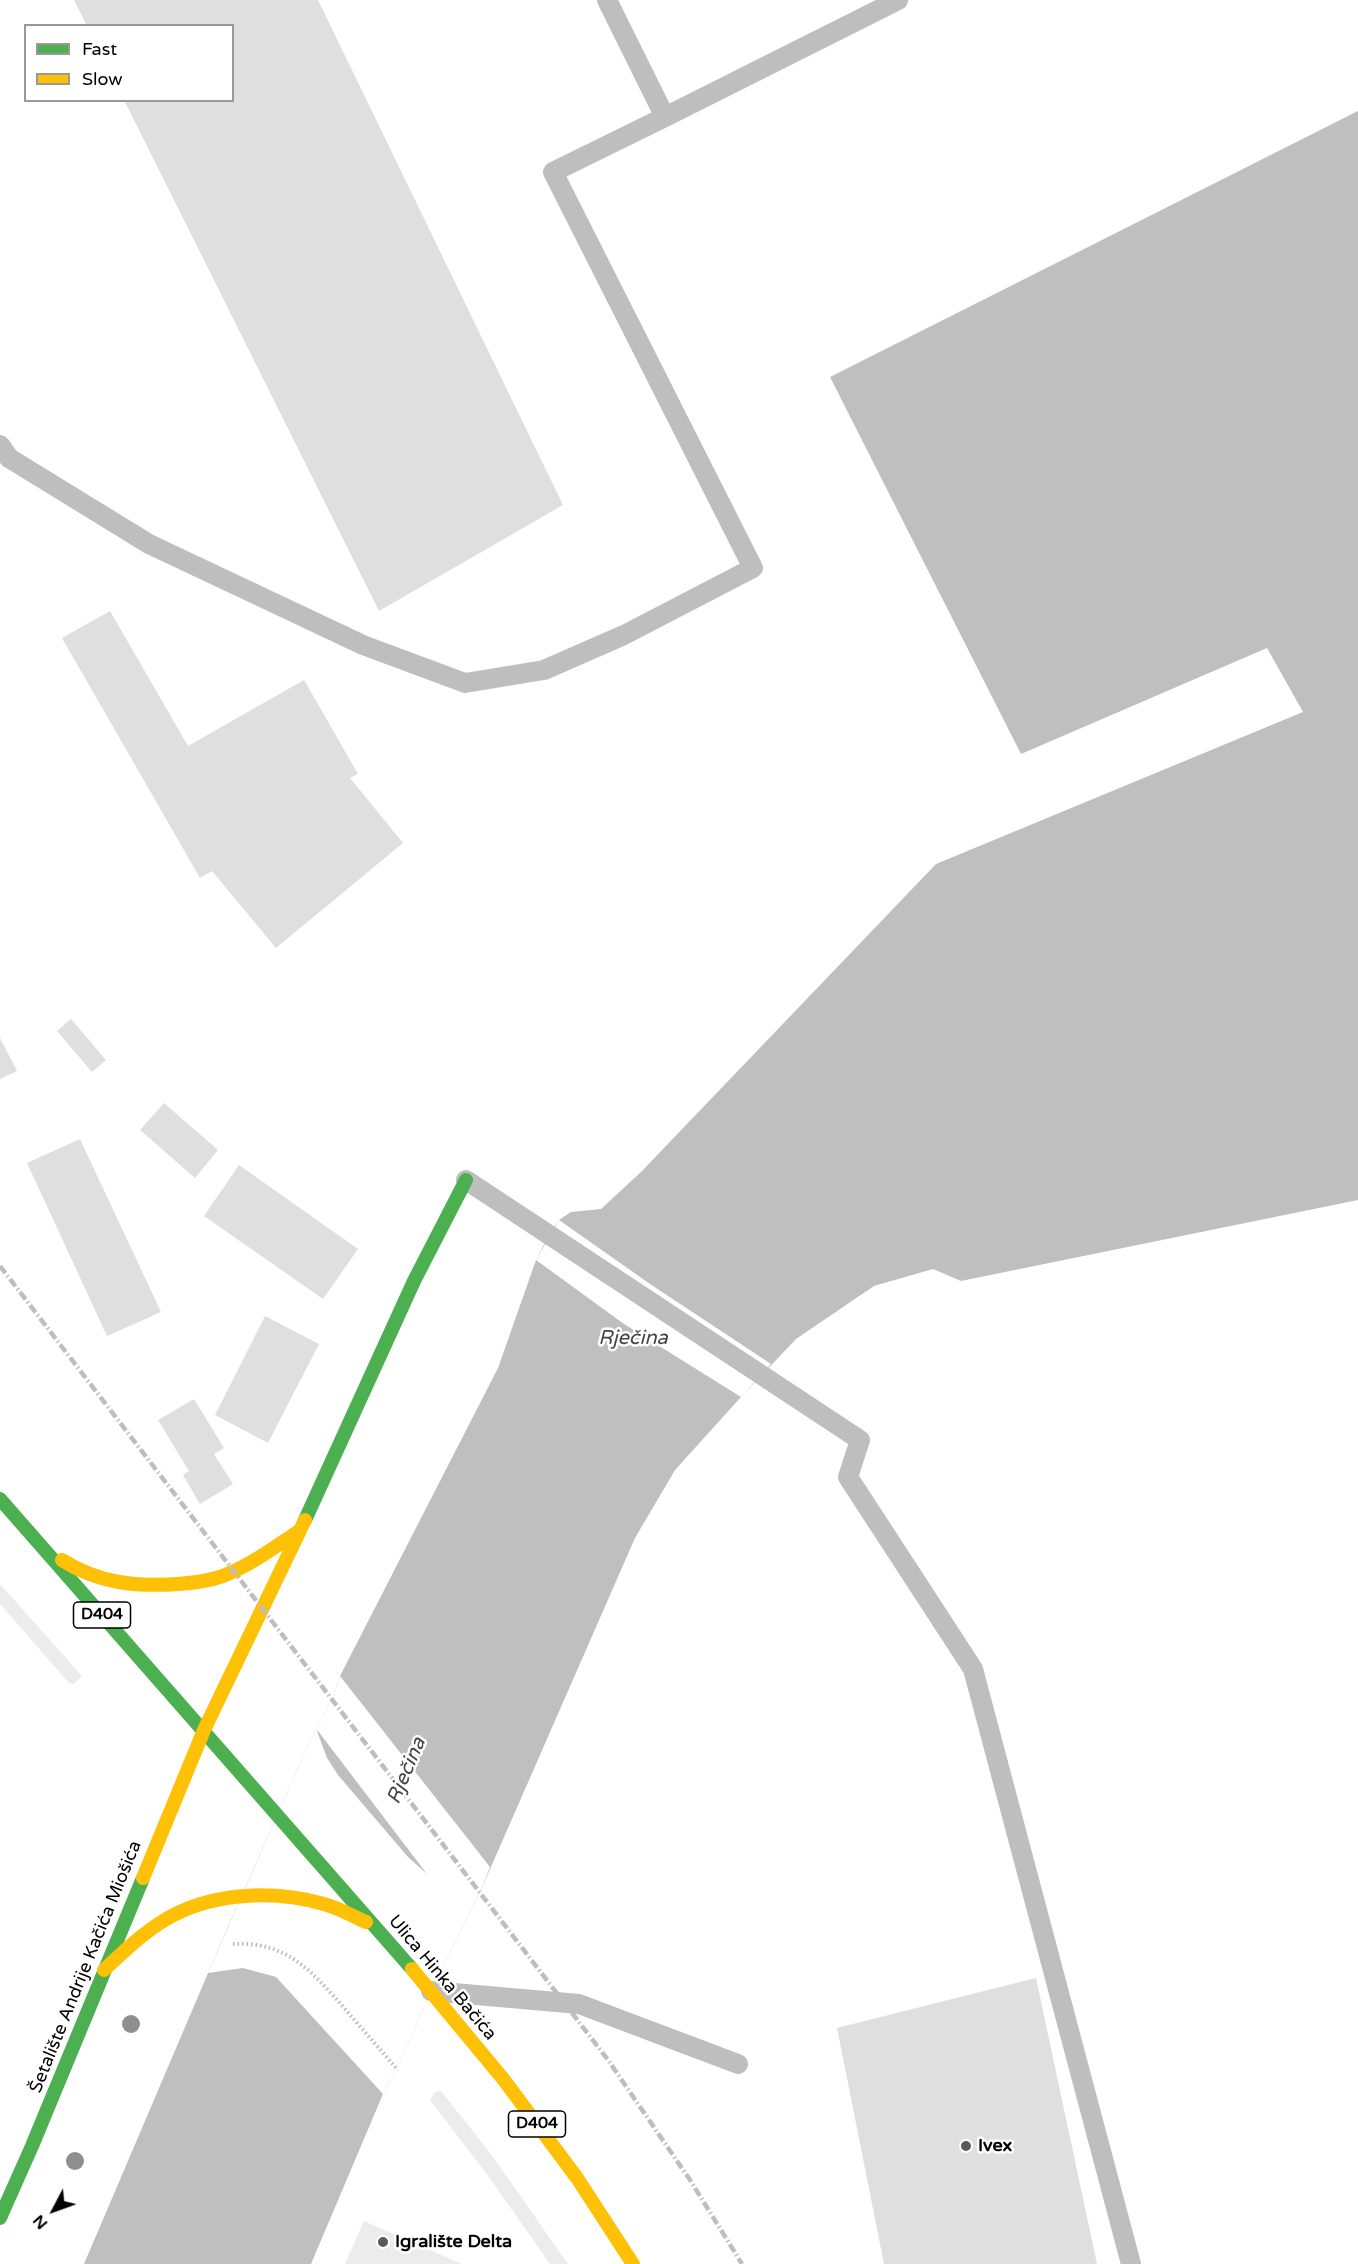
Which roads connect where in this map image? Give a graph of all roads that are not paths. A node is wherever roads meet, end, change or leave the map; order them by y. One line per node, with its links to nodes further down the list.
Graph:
1 (607, 0): 3 (lane)
2 (898, 0): 3 (lane)
3 (664, 117): 4 (lane)
4 (0, 445)
5 (466, 1180): 7 (main road, Šetalište Andrije Kačića Miošića); 16 (lane)
6 (0, 1499): 8 (main road, D404)
7 (299, 1531): 8 (main road); 9 (main road, Šetalište Andrije Kačića Miošića)
8 (39, 1544): 9 (main road, D404)
9 (204, 1730): 10 (main road, Ulica Hinka Bačića / D404); 11 (main road, Šetalište Andrije Kačića Miošića)
10 (375, 1927): 11 (main road); 12 (main road, Ulica Hinka Bačića / D404)
11 (104, 1970): 14 (main road, Šetalište Andrije Kačića Miošića)
12 (431, 1991): 13 (lane); 15 (main road, Ulica Hinka Bačića / D404)
13 (738, 2064)
14 (0, 2218)
15 (633, 2264)
16 (1131, 2264)

